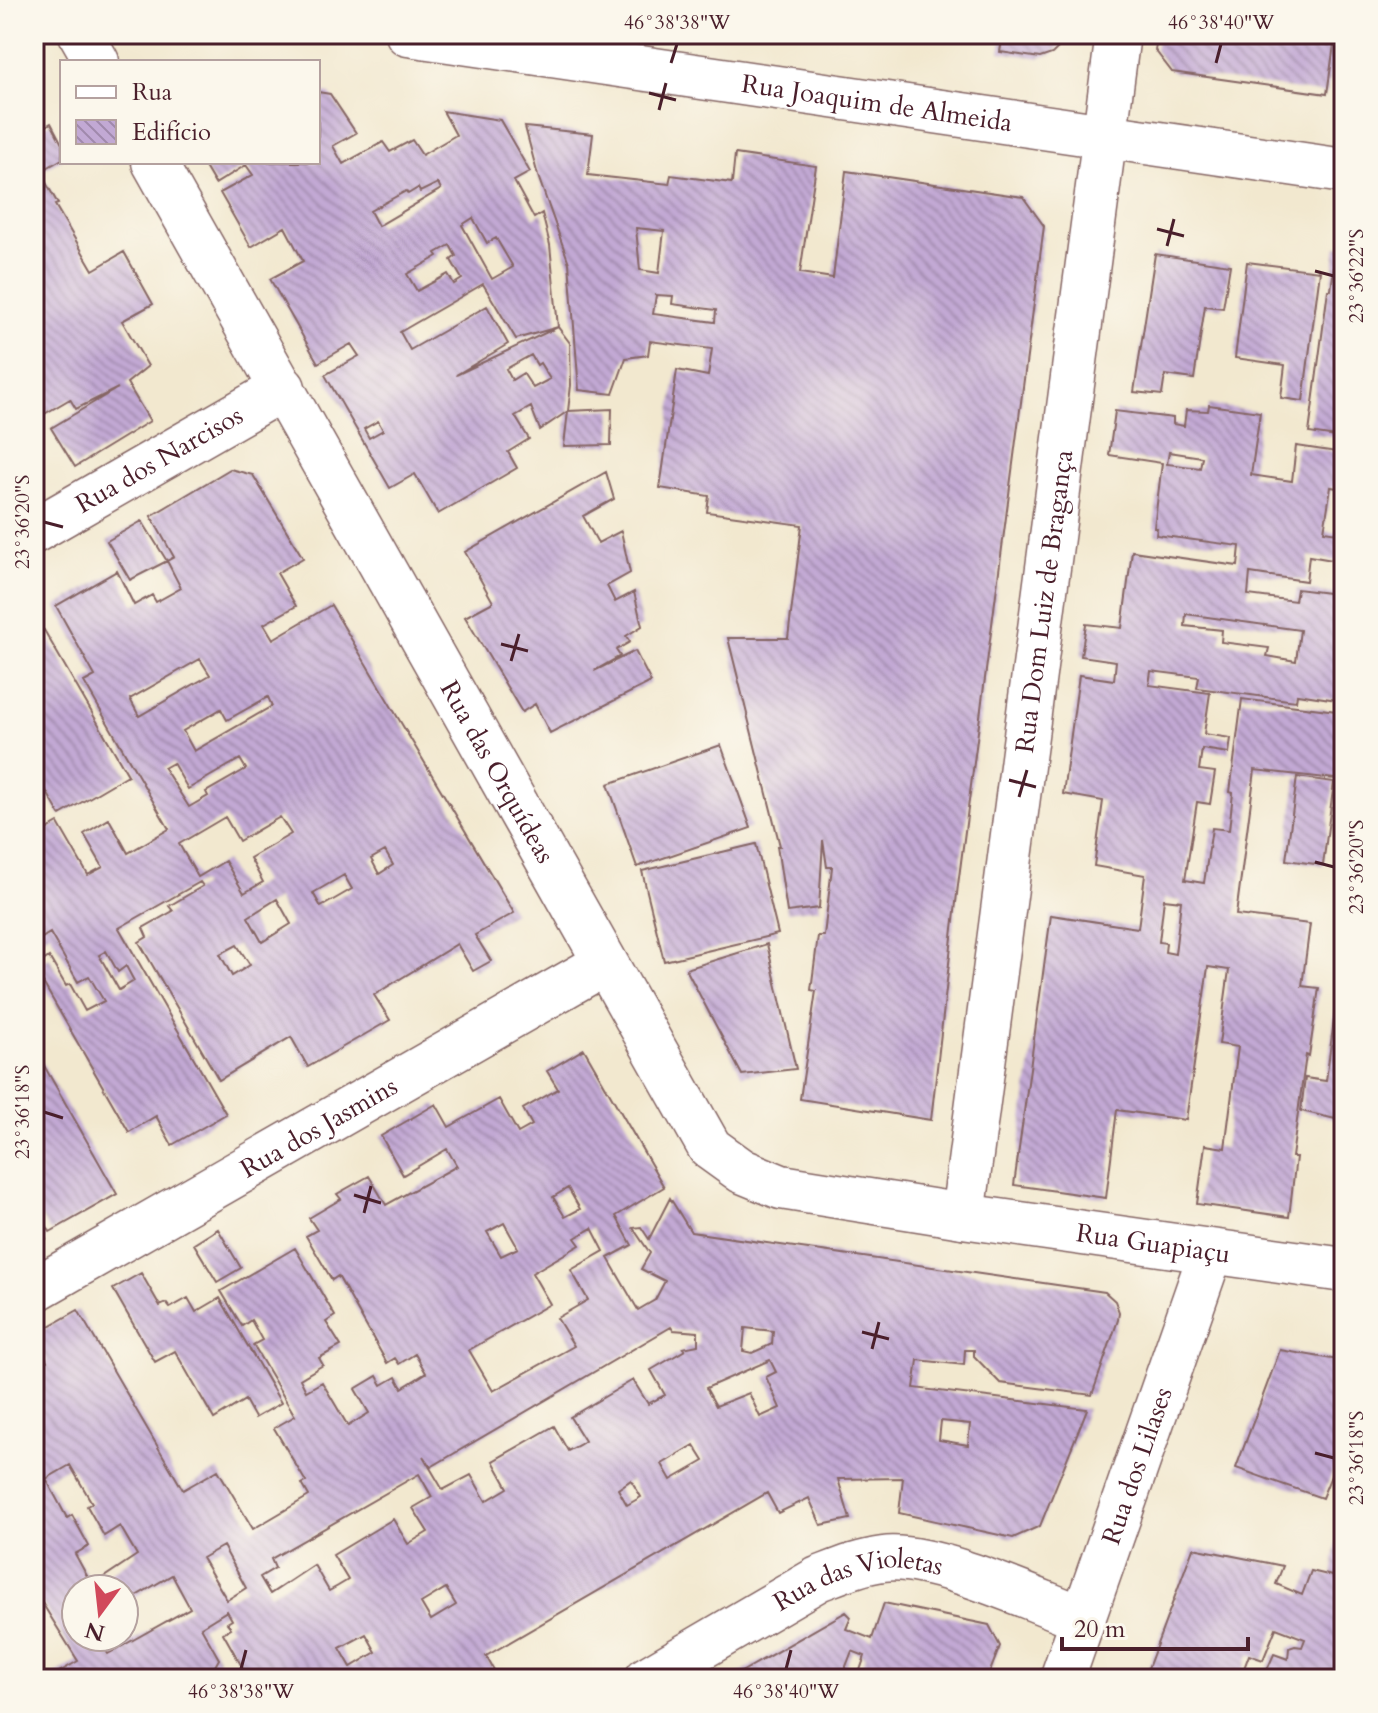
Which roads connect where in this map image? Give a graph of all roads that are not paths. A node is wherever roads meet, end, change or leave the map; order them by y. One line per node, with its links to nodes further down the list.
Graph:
1 (81, 34): 4 (street)
2 (408, 34): 5 (street, Rua Joaquim de Almeida)
3 (1118, 34): 5 (street, Rua Dom Luiz de Bragança)
4 (96, 60)
5 (1104, 136): 7 (street, Rua Joaquim de Almeida); 11 (street, Rua Dom Luiz de Bragança)
6 (155, 164): 8 (street, Rua das Orquídeas)
7 (1344, 171)
8 (283, 388): 9 (street, Rua dos Narcisos); 10 (street, Rua das Orquídeas)
9 (34, 531)
10 (605, 963): 11 (street, Rua das Orquídeas); 14 (street, Rua dos Jasmins)
11 (963, 1216): 12 (street, Rua Guapiaçu)
12 (1211, 1252): 13 (street, Rua Guapiaçu); 15 (street, Rua dos Lilases)
13 (1344, 1270)
14 (34, 1290)
15 (1082, 1618): 16 (street, Rua das Violetas); 17 (street, Rua dos Lilases)
16 (647, 1679)
17 (1062, 1679)

